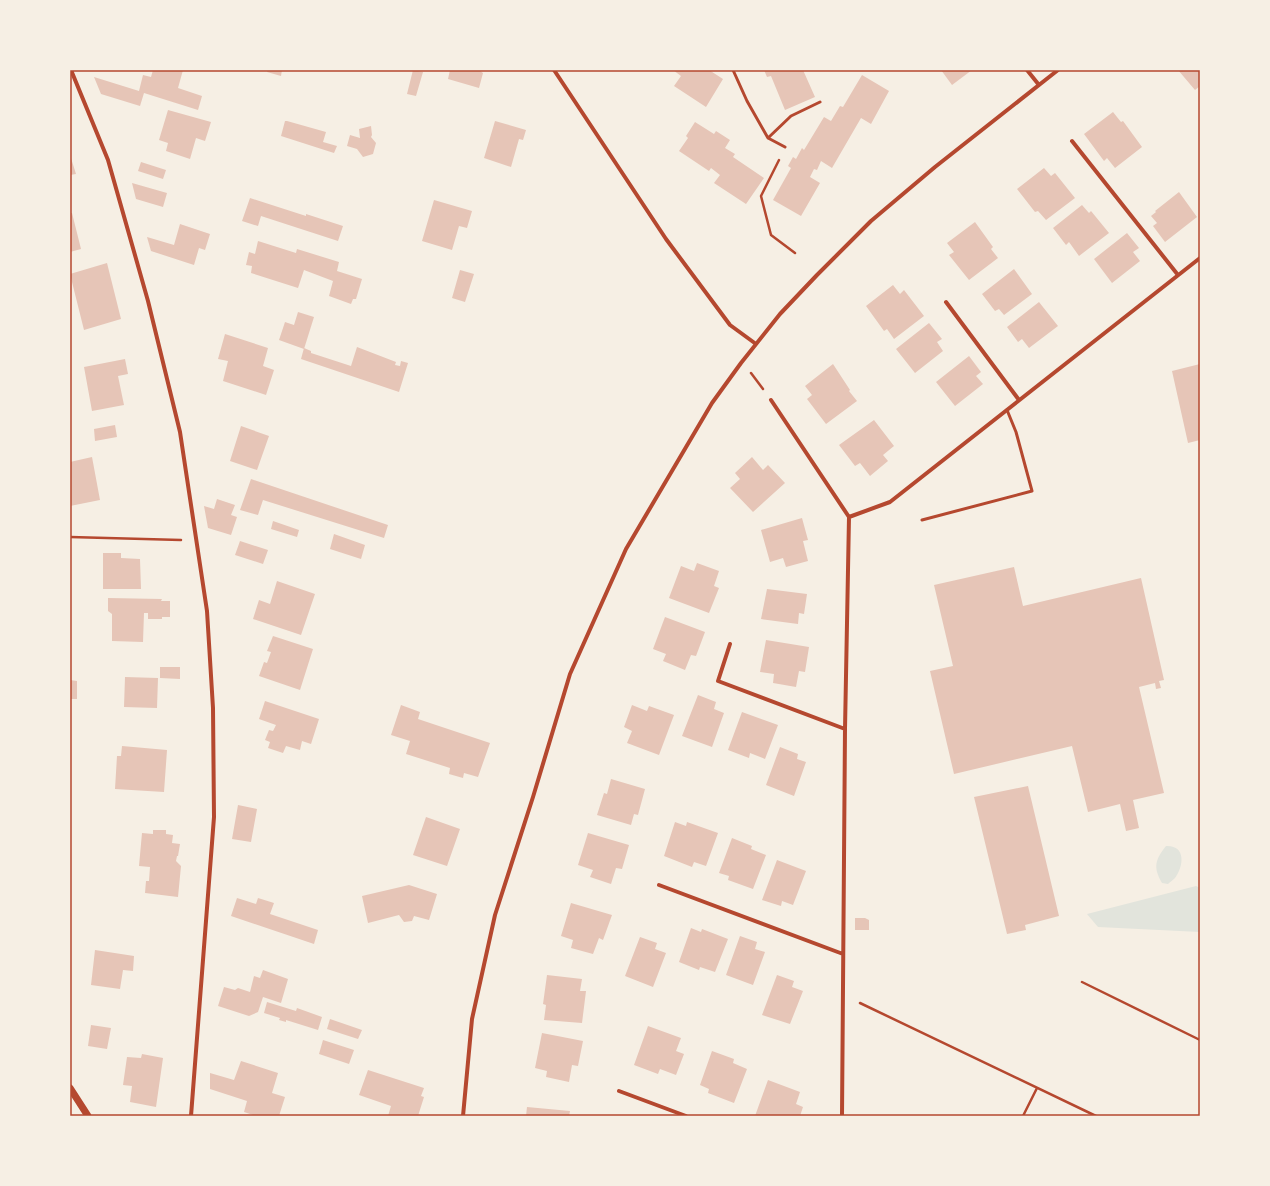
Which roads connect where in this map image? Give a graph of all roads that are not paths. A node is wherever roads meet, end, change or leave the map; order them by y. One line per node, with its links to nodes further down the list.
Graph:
1 (72, 70): 27 (street)
2 (554, 70): 14 (street)
3 (733, 70): 8 (lane)
4 (1027, 70): 6 (street)
5 (1058, 70): 6 (street)
6 (1039, 85): 14 (street)
7 (820, 102): 8 (lane)
8 (768, 138): 10 (lane)
9 (1072, 141): 12 (street)
10 (785, 147)
11 (1200, 258): 12 (street)
12 (1178, 275): 16 (street)
13 (946, 302): 16 (street)
14 (756, 344): 28 (street)
15 (771, 400): 18 (street)
16 (1019, 400): 17 (street)
17 (1007, 410): 18 (street); 19 (lane)
18 (848, 517): 21 (street)
19 (922, 520)
20 (730, 644): 21 (street)
21 (845, 729): 23 (street)
22 (659, 885): 23 (street)
23 (843, 954): 30 (street)
24 (70, 1088): 26 (street)
25 (619, 1091): 29 (street)
26 (88, 1116)
27 (191, 1116)
28 (463, 1116)
29 (686, 1116)
30 (842, 1116)

